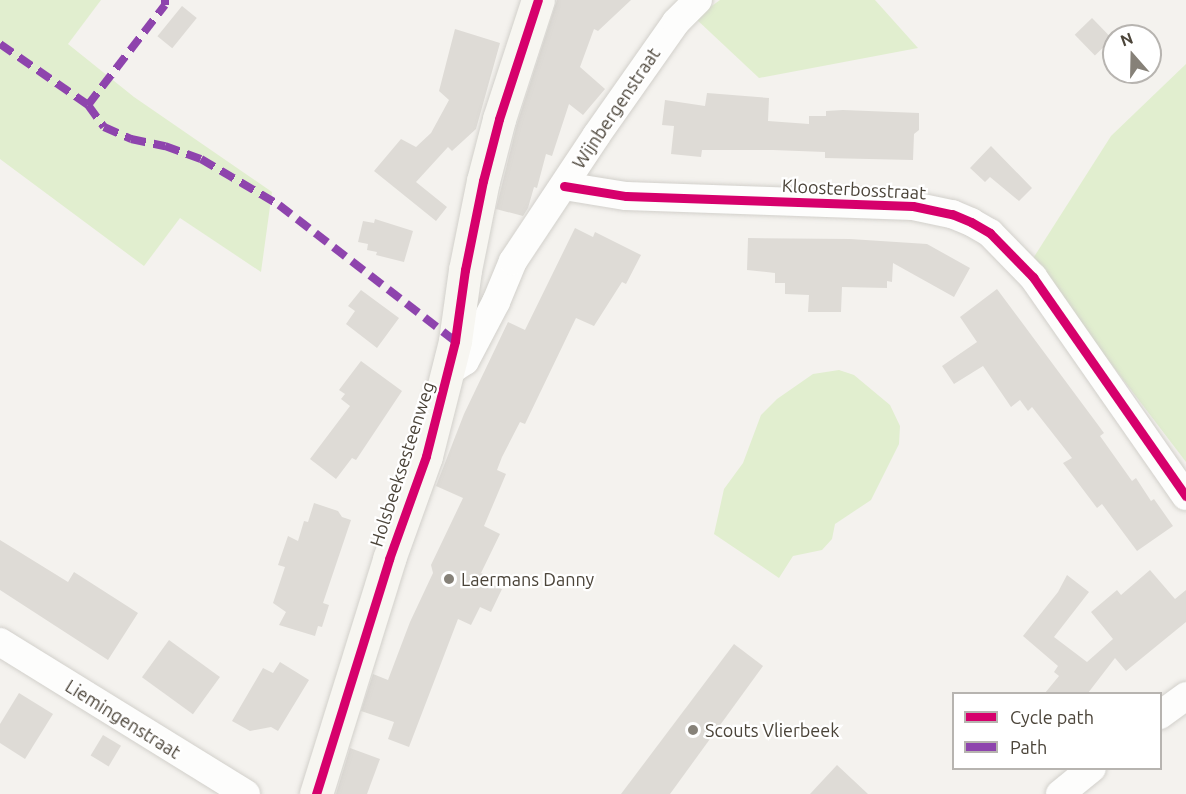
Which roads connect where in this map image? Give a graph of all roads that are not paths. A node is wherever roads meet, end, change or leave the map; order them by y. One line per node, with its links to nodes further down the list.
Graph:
1 (538, 0): 5 (street, Holsbeeksesteenweg)
2 (698, 0): 3 (street, Wijnbergenstraat)
3 (564, 186): 4 (street, Wijnbergenstraat); 7 (street, Kloosterbosstraat)
4 (513, 261): 5 (street); 6 (street, Wijnbergenstraat)
5 (465, 270): 6 (street, Holsbeeksesteenweg)
6 (448, 372): 13 (street, Holsbeeksesteenweg)
7 (1186, 496)
8 (0, 642): 12 (street, Liemingenstraat)
9 (1186, 696): 10 (street)
10 (1162, 714)
11 (1089, 770): 14 (street)
12 (246, 794)
13 (316, 794)
14 (1059, 794)

